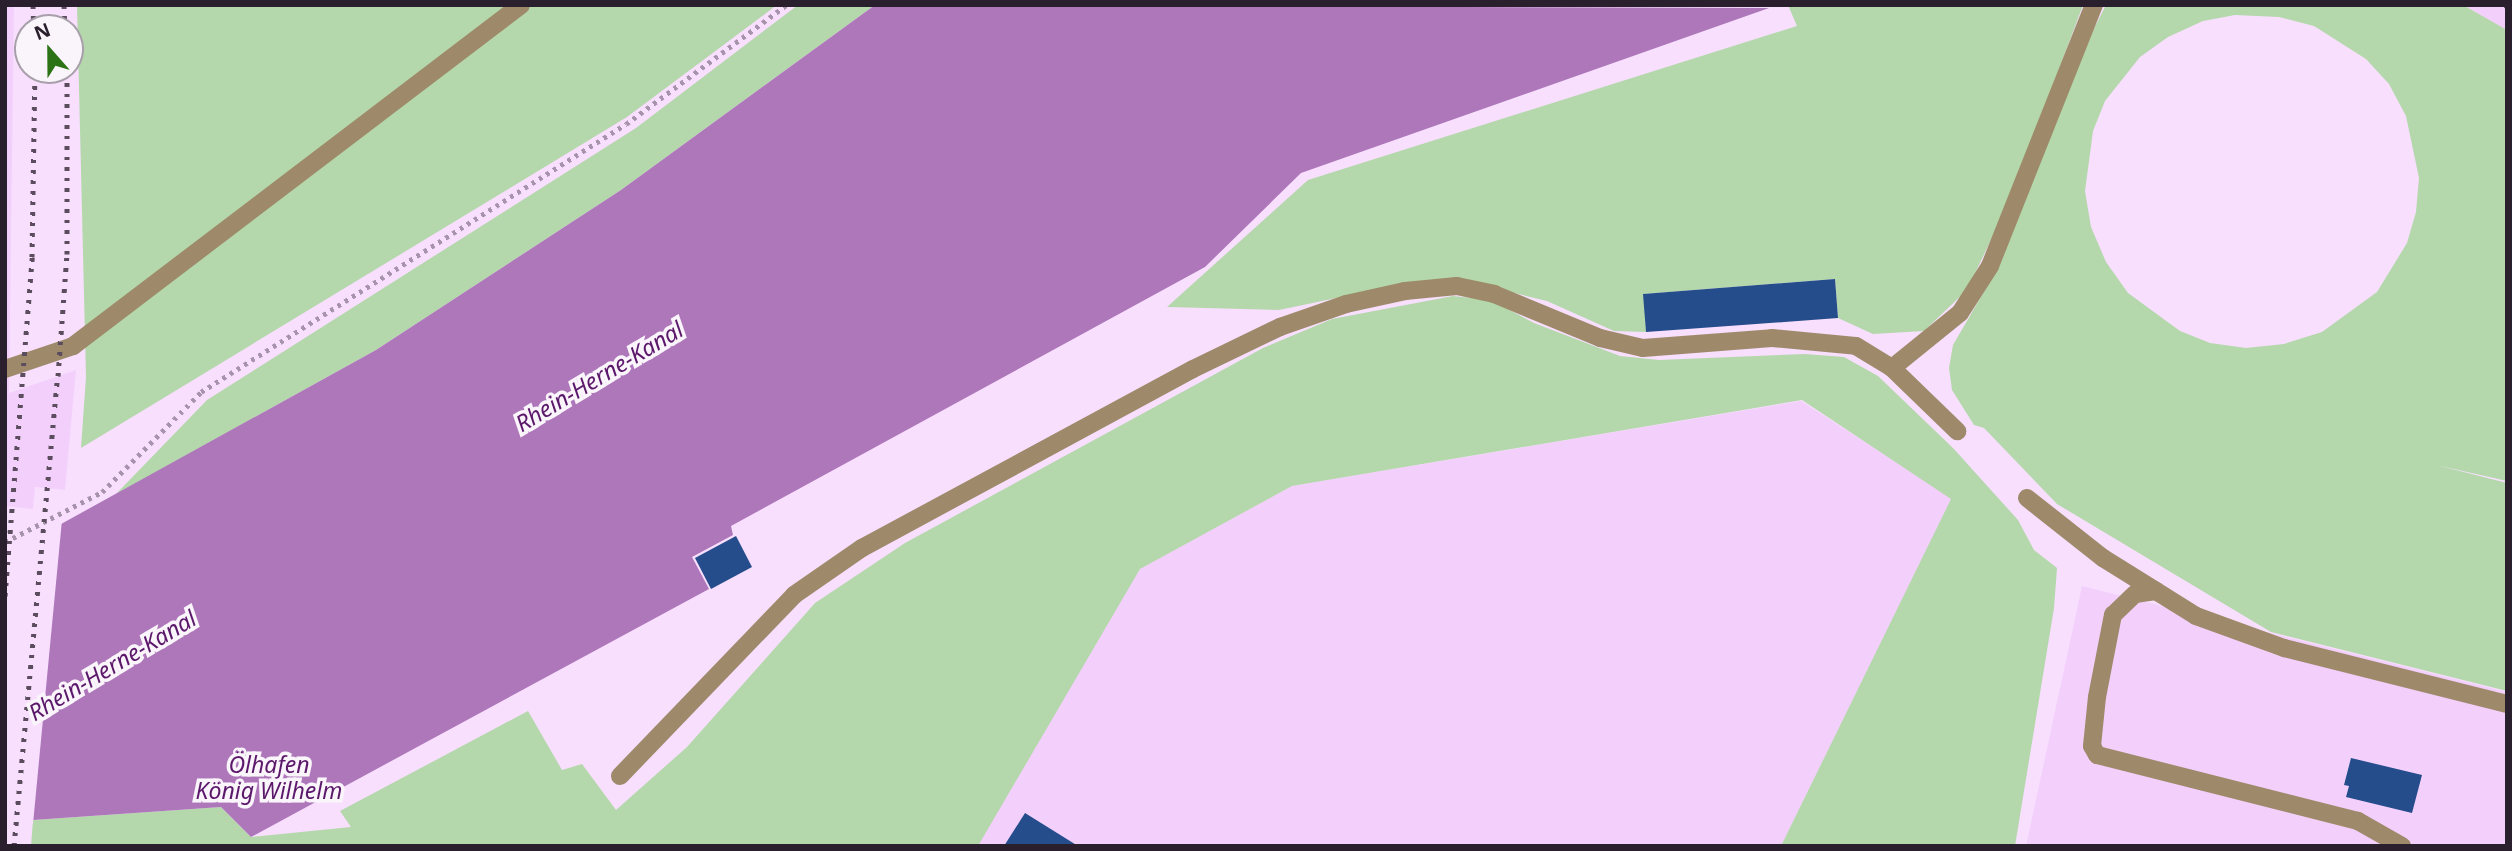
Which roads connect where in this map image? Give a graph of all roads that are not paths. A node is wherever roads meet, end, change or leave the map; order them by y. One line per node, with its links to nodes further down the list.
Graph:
1 (521, 5): 4 (lane)
2 (2094, 5): 3 (lane)
3 (1892, 368): 5 (lane); 9 (lane)
4 (5, 369)
5 (1957, 431)
6 (2027, 498): 7 (lane)
7 (2156, 592): 8 (lane); 10 (lane)
8 (2507, 704)
9 (620, 776)
10 (2402, 846)

